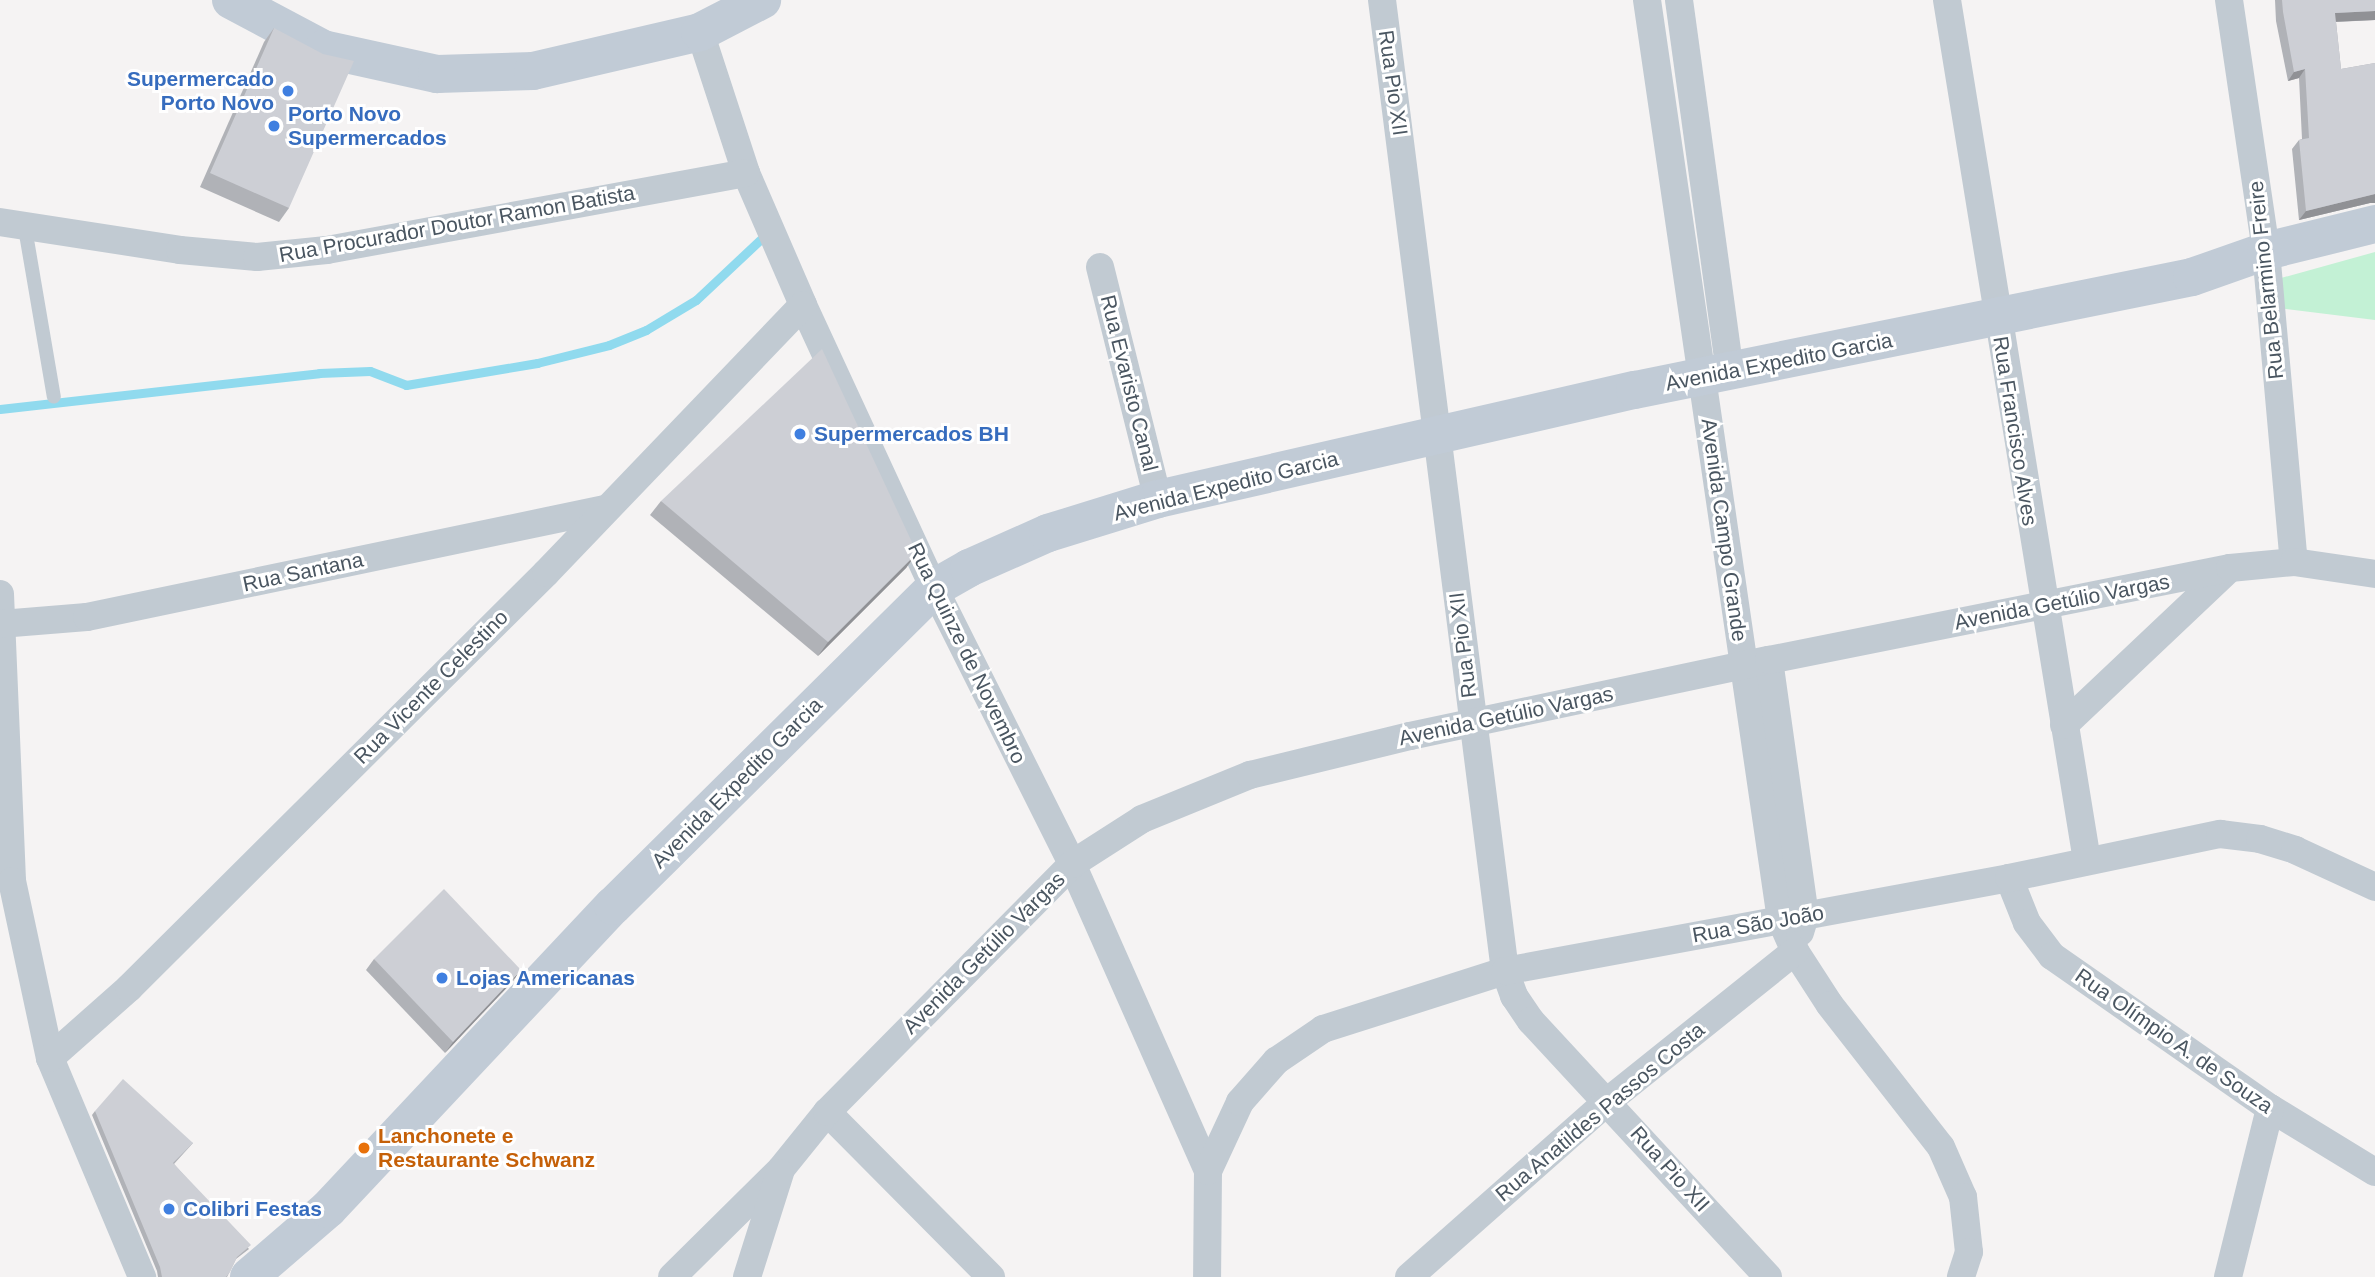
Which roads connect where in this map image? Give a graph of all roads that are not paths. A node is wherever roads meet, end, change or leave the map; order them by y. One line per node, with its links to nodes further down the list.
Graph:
1 (231, 0): 8 (main road)
2 (762, 0): 8 (main road)
3 (1382, 0): 18 (street, Rua Pio XII)
4 (1947, 0): 15 (street, Rua Francisco Alves)
5 (2229, 0): 12 (street, Rua Belarmino Freire)
6 (1680, 9): 7 (street, Avenida Campo Grande); 16 (street, Avenida Campo Grande)
7 (1649, 11): 16 (street, Avenida Campo Grande)
8 (700, 32): 9 (street, Rua Quinze de Novembro)
9 (746, 173): 11 (street, Rua Procurador Doutor Ramon Batista); 14 (street, Rua Quinze de Novembro)
10 (2375, 224): 12 (main road, Avenida Expedito Garcia)
11 (12, 225): 17 (lane)
12 (2266, 251): 15 (main road, Avenida Expedito Garcia); 21 (street, Rua Belarmino Freire)
13 (1100, 267): 19 (street, Rua Evaristo Canal)
14 (803, 305): 20 (street, Rua Vicente Celestino); 24 (street, Rua Quinze de Novembro)
15 (1997, 319): 16 (main road, Avenida Expedito Garcia); 26 (street, Rua Francisco Alves)
16 (1716, 375): 18 (main road, Avenida Expedito Garcia); 28 (street, Avenida Campo Grande)
17 (54, 397)
18 (1439, 435): 19 (main road, Avenida Expedito Garcia); 29 (street, Rua Pio XII)
19 (1158, 499): 24 (main road, Avenida Expedito Garcia)
20 (605, 509): 27 (street, Rua Santana); 38 (street, Rua Vicente Celestino)
21 (2294, 562): 22 (street, Avenida Getúlio Vargas); 23 (street, Avenida Getúlio Vargas)
22 (2230, 568): 26 (street, Avenida Getúlio Vargas); 30 (street)
23 (2375, 574)
24 (934, 587): 32 (street, Rua Quinze de Novembro); 45 (main road, Avenida Expedito Garcia)
25 (0, 594): 27 (street)
26 (2044, 607): 28 (street, Avenida Getúlio Vargas); 30 (street, Rua Francisco Alves)
27 (2, 624): 38 (street)
28 (1755, 663): 29 (street, Avenida Getúlio Vargas); 35 (street, Avenida Campo Grande)
29 (1472, 723): 32 (street, Avenida Getúlio Vargas); 37 (street, Rua Pio XII)
30 (2064, 725): 31 (street, Rua Francisco Alves)
31 (2087, 861): 33 (street, Rua São João); 34 (street, Rua São João)
32 (1072, 864): 41 (street, Avenida Getúlio Vargas); 43 (street, Rua Quinze de Novembro)
33 (2009, 878): 35 (street, Rua São João); 40 (street, Rua Olímpio A. de Souza)
34 (2375, 887)
35 (1793, 918): 36 (street, Avenida Campo Grande); 37 (street, Rua São João)
36 (1795, 951): 39 (street, Rua Anatildes Passos Costa); 55 (street)
37 (1505, 971): 39 (street, Rua Pio XII); 43 (street, Rua São João)
38 (50, 1058): 47 (street)
39 (1608, 1101): 53 (street, Rua Anatildes Passos Costa); 54 (street, Rua Pio XII)
40 (2270, 1108): 44 (street, Rua Olímpio A. de Souza); 56 (street)
41 (827, 1112): 42 (street, Avenida Getúlio Vargas); 52 (street)
42 (781, 1169): 50 (street, Avenida Getúlio Vargas); 51 (street)
43 (1208, 1171): 46 (street, Rua Quinze de Novembro)
44 (2375, 1172)
45 (328, 1209): 48 (main road, Avenida Expedito Garcia); 49 (main road, Avenida Expedito Garcia)
46 (1210, 1276)
47 (142, 1277)
48 (249, 1277)
49 (286, 1277)
50 (672, 1277)
51 (747, 1277)
52 (991, 1277)
53 (1409, 1277)
54 (1768, 1277)
55 (1961, 1277)
56 (2228, 1277)

